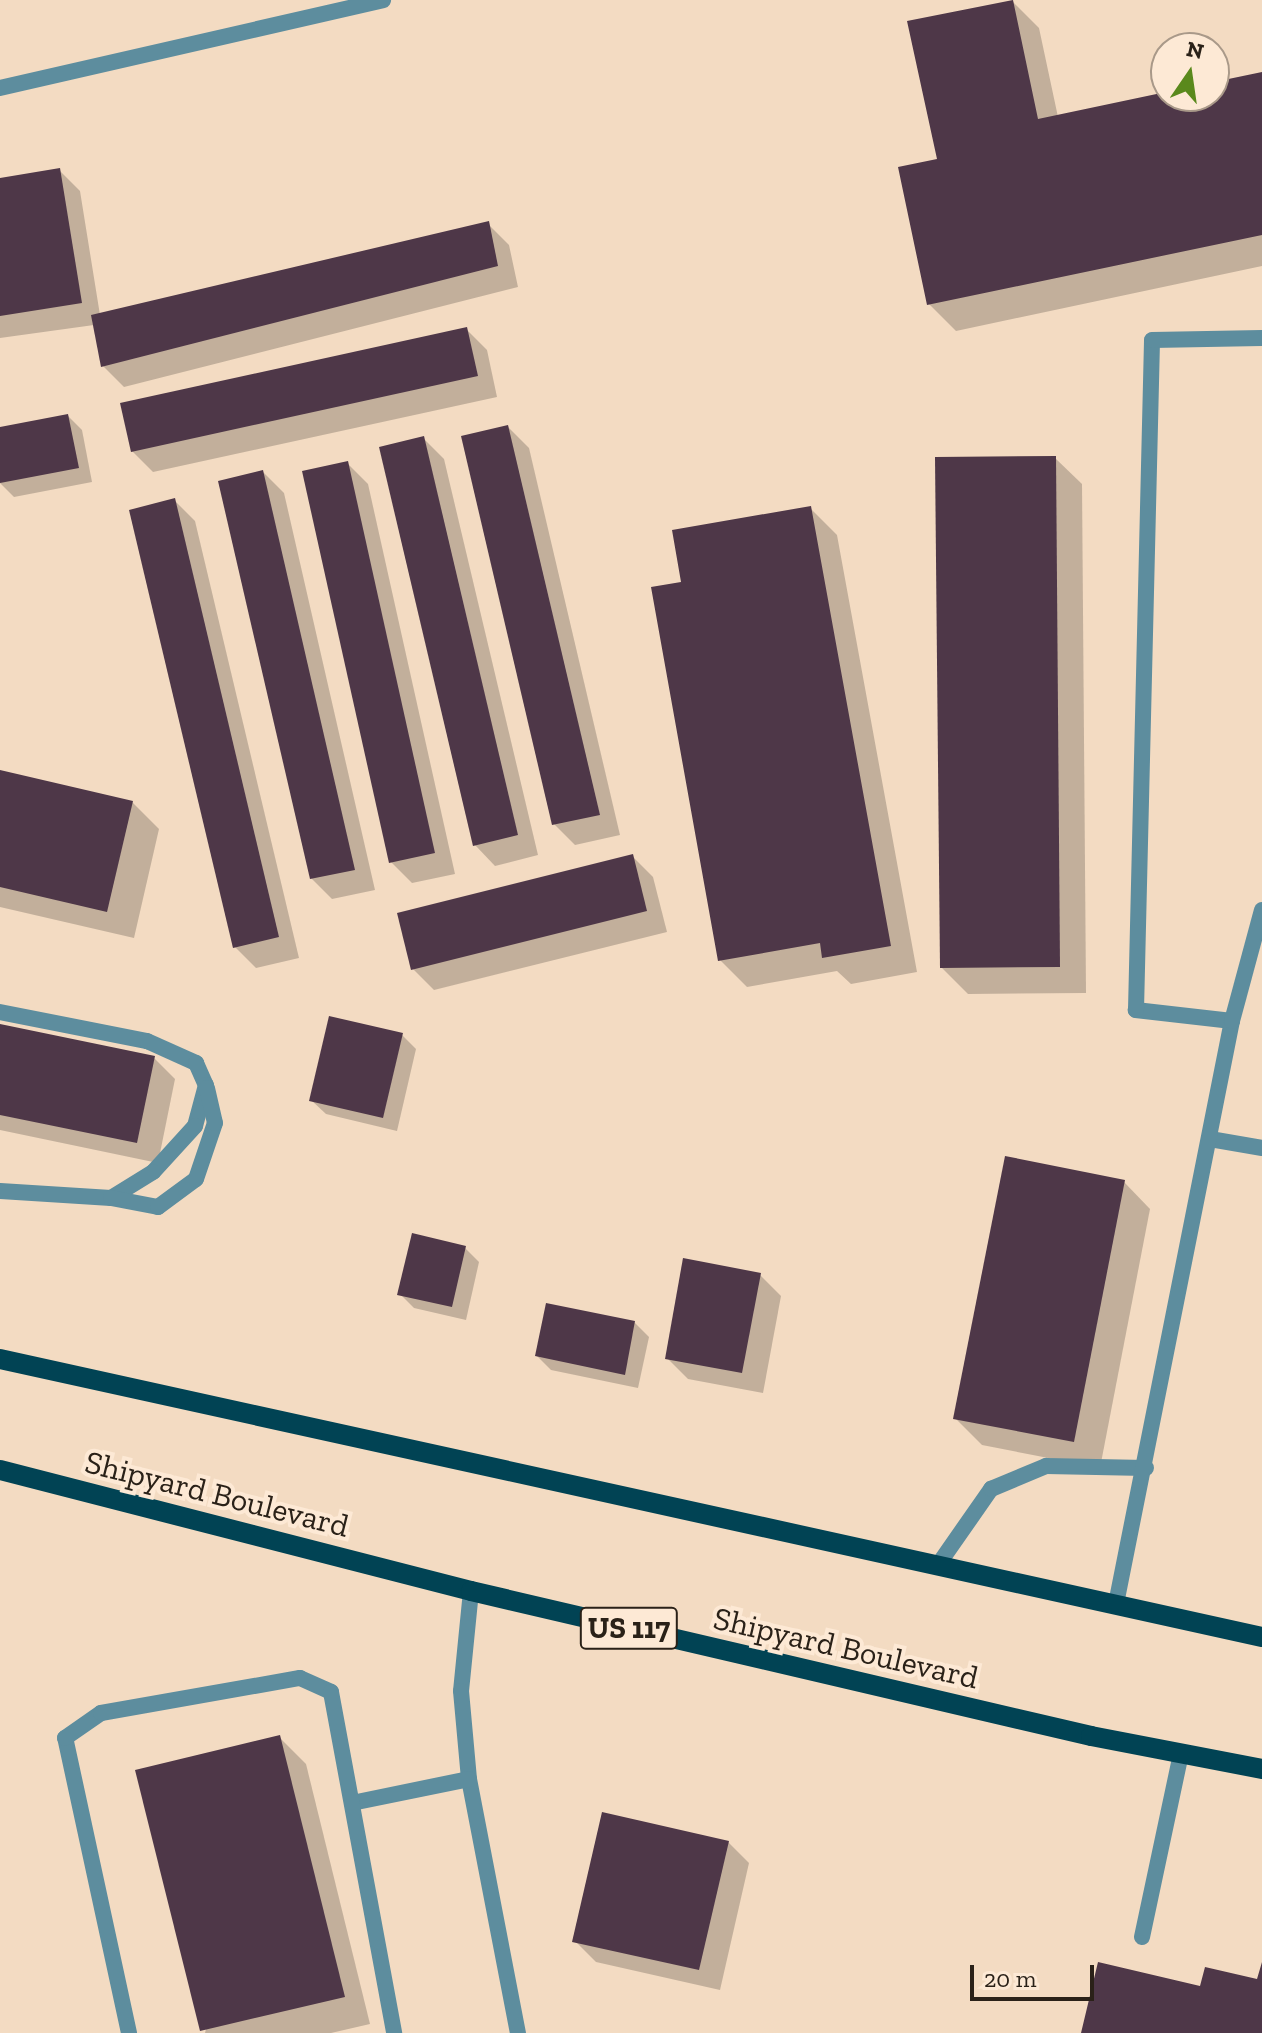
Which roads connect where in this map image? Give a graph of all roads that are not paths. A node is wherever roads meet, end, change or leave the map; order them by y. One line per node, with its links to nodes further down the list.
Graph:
1 (383, 0): 2 (street)
2 (0, 88)
3 (1262, 338): 6 (street)
4 (1262, 910): 6 (street)
5 (0, 1012): 7 (street)
6 (1232, 1021): 8 (street)
7 (206, 1085): 11 (street); 11 (street)
8 (1210, 1139): 9 (street); 13 (street)
9 (1262, 1148)
10 (0, 1191): 11 (street)
11 (111, 1198)
12 (0, 1359): 15 (main road)
13 (1146, 1468): 15 (street); 17 (street)
14 (0, 1470): 16 (main road, Shipyard Boulevard / US 117)
15 (938, 1565): 17 (main road)
16 (471, 1591): 19 (main road, Shipyard Boulevard / US 117); 21 (street)
17 (1116, 1604): 18 (main road)
18 (1262, 1637)
19 (1181, 1754): 20 (main road, Shipyard Boulevard / US 117); 23 (street)
20 (1262, 1769)
21 (469, 1779): 22 (street); 26 (street)
22 (352, 1803): 24 (street); 25 (street)
23 (1142, 1937)
24 (129, 2033)
25 (394, 2033)
26 (518, 2033)

